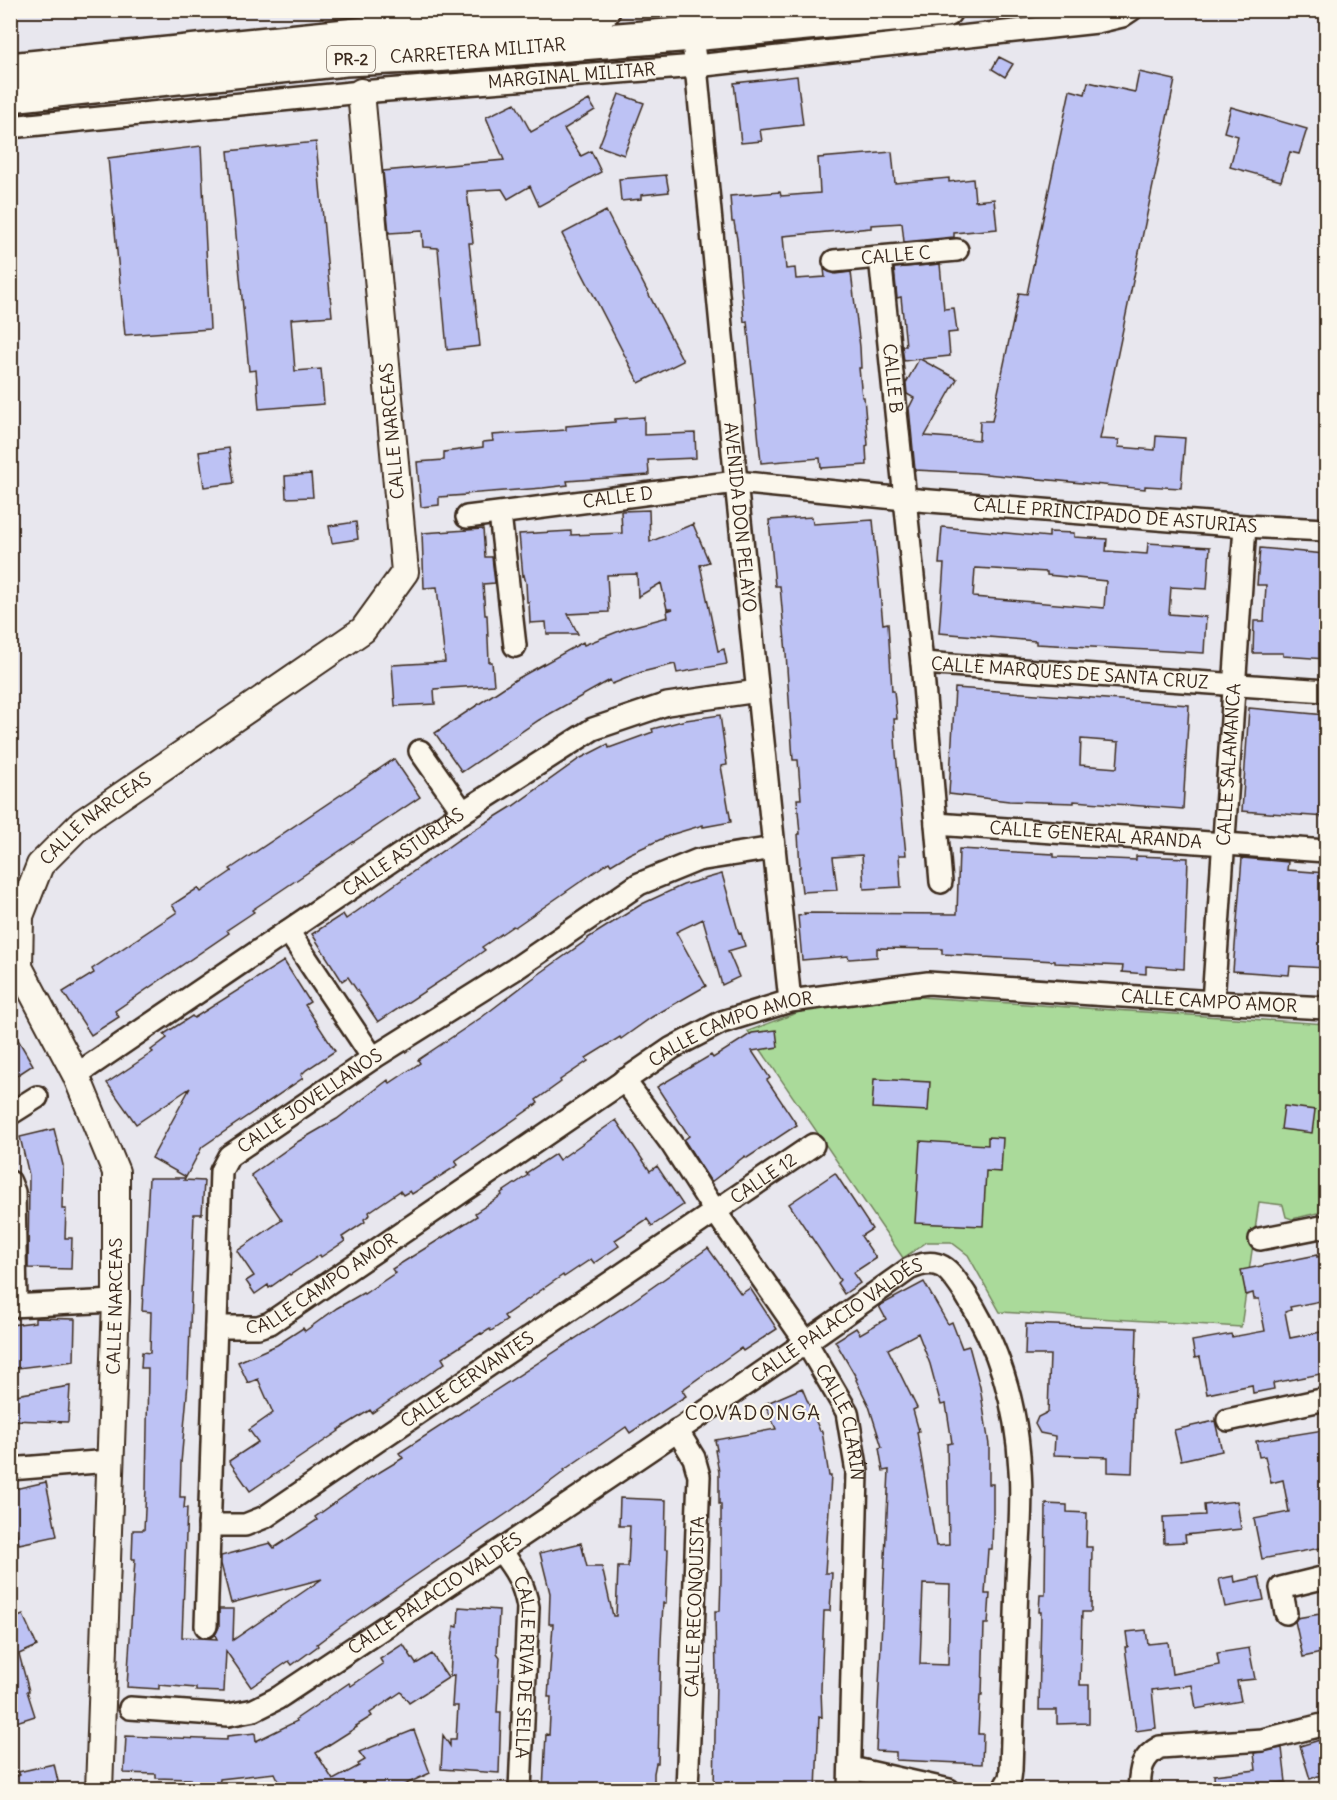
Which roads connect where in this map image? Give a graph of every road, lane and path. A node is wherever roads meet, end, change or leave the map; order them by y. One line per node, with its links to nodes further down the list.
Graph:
1 (603, 10): 6 (main road, CARRETERA MILITAR / PR-2)
2 (945, 10): 4 (main road, CARRETERA MILITAR / PR-2)
3 (1131, 10): 4 (street, MARGINAL MILITAR)
4 (692, 37): 5 (main road, CARRETERA MILITAR / PR-2); 7 (street, MARGINAL MILITAR); 14 (street, AVENIDA DON PELAYO)
5 (345, 59): 7 (street); 9 (main road, CARRETERA MILITAR / PR-2)
6 (10, 70)
7 (432, 86): 8 (street, MARGINAL MILITAR)
8 (361, 92): 10 (street, MARGINAL MILITAR); 37 (street, CALLE NARCEAS)
9 (10, 95)
10 (10, 127)
11 (957, 250): 12 (street, CALLE C)
12 (880, 257): 13 (street, CALLE C); 15 (street, CALLE B)
13 (834, 261)
14 (736, 482): 15 (street, CALLE D); 16 (street, CALLE D); 23 (street, AVENIDA DON PELAYO)
15 (905, 499): 18 (street, CALLE PRINCIPADO DE ASTURIAS); 21 (street, CALLE B)
16 (500, 514): 17 (street, CALLE D); 20 (street)
17 (468, 517)
18 (1245, 526): 19 (street, CALLE PRINCIPADO DE ASTURIAS); 22 (street, CALLE SALAMANCA)
19 (1326, 530)
20 (515, 646)
21 (922, 663): 22 (street, CALLE MARQUÉS DE SANTA CRUZ); 27 (street, CALLE B)
22 (1235, 685): 24 (street, CALLE MARQUÉS DE SANTA CRUZ); 28 (street, CALLE SALAMANCA)
23 (758, 691): 26 (street, CALLE ASTURIAS); 29 (street, AVENIDA DON PELAYO)
24 (1326, 691)
25 (420, 751): 26 (street)
26 (463, 812): 32 (street, CALLE ASTURIAS)
27 (936, 824): 28 (street, CALLE GENERAL ARANDA); 31 (street, CALLE B)
28 (1224, 844): 30 (street, CALLE GENERAL ARANDA); 34 (street, CALLE SALAMANCA)
29 (774, 848): 33 (street, AVENIDA DON PELAYO); 36 (street, CALLE JOVELLANOS)
30 (1326, 851)
31 (941, 882)
32 (288, 931): 36 (street); 37 (street, CALLE ASTURIAS)
33 (790, 1001): 34 (street, CALLE CAMPO AMOR); 38 (street, CALLE CAMPO AMOR)
34 (1213, 1002): 35 (street, CALLE CAMPO AMOR)
35 (1326, 1008)
36 (373, 1058): 48 (street, CALLE JOVELLANOS)
37 (76, 1076): 46 (street, CALLE NARCEAS)
38 (624, 1080): 43 (street, CALLE CLARÍN); 48 (street, CALLE CAMPO AMOR)
39 (37, 1097): 40 (street)
40 (10, 1114)
41 (813, 1145): 43 (street, CALLE 12)
42 (10, 1182): 47 (street)
43 (715, 1211): 49 (street, CALLE CLARÍN); 55 (street, CALLE CERVANTES)
44 (1326, 1226): 45 (street)
45 (1260, 1239)
46 (116, 1301): 47 (street); 53 (street, CALLE NARCEAS)
47 (13, 1305)
48 (216, 1327): 55 (street, CALLE JOVELLANOS)
49 (806, 1342): 52 (street, CALLE PALACIO VALDÉS); 62 (street, CALLE CLARÍN); 68 (street, CALLE PALACIO VALDÉS)
50 (1326, 1399): 51 (street)
51 (1228, 1420)
52 (677, 1430): 56 (street, CALLE PALACIO VALDÉS); 65 (street, CALLE RECONQUISTA)
53 (109, 1461): 54 (street); 63 (street, CALLE NARCEAS)
54 (10, 1468)
55 (209, 1525): 59 (street, CALLE JOVELLANOS)
56 (501, 1551): 60 (street, CALLE PALACIO VALDÉS); 64 (street, CALLE RIVA DE SELLA)
57 (1326, 1577): 58 (street)
58 (1286, 1613)
59 (206, 1626)
60 (130, 1708)
61 (1326, 1724): 69 (street)
62 (851, 1768): 66 (street, CALLE CLARÍN); 67 (street)
63 (99, 1790)
64 (520, 1790)
65 (687, 1790)
66 (849, 1790)
67 (948, 1790)
68 (1003, 1790)
69 (1139, 1790)

